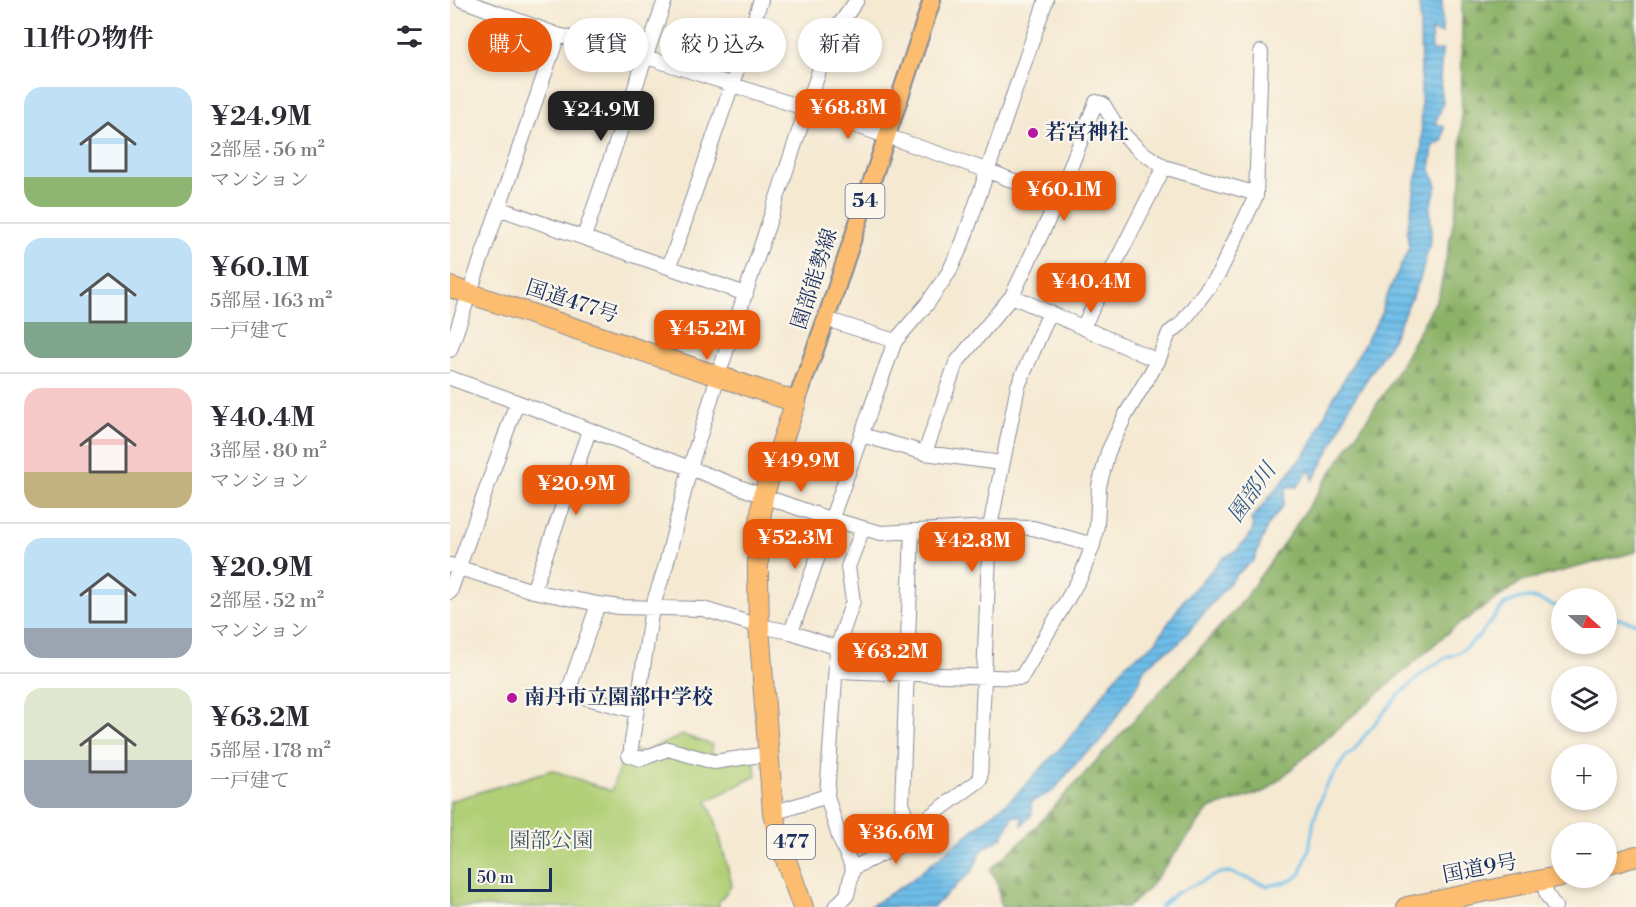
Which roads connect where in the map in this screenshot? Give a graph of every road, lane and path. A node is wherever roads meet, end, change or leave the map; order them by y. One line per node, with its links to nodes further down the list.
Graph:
1 (462, 0): 7 (street)
2 (665, 0): 10 (street)
3 (761, 0): 13 (street)
4 (857, 0): 14 (street)
5 (932, 0): 15 (main road, 園部能勢線 / 54)
6 (1046, 0): 17 (street)
7 (558, 35): 8 (street); 20 (street)
8 (564, 36)
9 (1261, 52): 18 (street)
10 (648, 54)
11 (648, 57): 13 (street)
12 (642, 72): 21 (street)
13 (732, 85): 14 (street); 22 (street)
14 (807, 109): 15 (street); 24 (street)
15 (887, 137): 17 (street); 27 (main road, 園部能勢線 / 54)
16 (1164, 167): 18 (street); 19 (street); 28 (street)
17 (989, 171): 19 (street); 29 (street)
18 (1256, 196): 31 (street)
19 (1058, 199): 25 (street)
20 (498, 208): 21 (street); 23 (street)
21 (584, 237): 22 (street)
22 (669, 267): 24 (street)
23 (459, 290): 30 (street); 32 (highway, 国道477号)
24 (746, 294): 32 (street)
25 (1012, 296): 26 (street); 38 (street)
26 (1050, 312): 28 (street); 39 (street)
27 (826, 319): 29 (street); 35 (main road, 園部能勢線 / 54)
28 (1083, 327): 31 (street)
29 (895, 341): 37 (street)
30 (450, 350)
31 (1158, 361): 46 (street)
32 (718, 376): 35 (highway, 国道477号); 40 (street)
33 (450, 378): 34 (street)
34 (516, 402): 36 (street); 47 (street)
35 (796, 402): 41 (highway, 477)
36 (589, 431): 40 (street); 48 (street)
37 (862, 435): 38 (street); 42 (street)
38 (925, 453): 39 (street)
39 (1002, 463): 43 (street)
40 (690, 468): 41 (street); 51 (street)
41 (763, 496): 42 (street); 52 (highway, 477)
42 (830, 519): 44 (street); 53 (street)
43 (990, 527): 45 (street); 46 (street); 57 (street)
44 (863, 528): 45 (street); 54 (street)
45 (912, 531): 56 (street)
46 (1093, 545): 57 (street)
47 (454, 567): 48 (street); 49 (street)
48 (533, 591): 50 (street)
49 (450, 592)
50 (598, 604): 51 (street); 58 (street)
51 (652, 608): 52 (street); 58 (street)
52 (759, 626): 53 (street); 59 (highway, 477)
53 (790, 632): 54 (street)
54 (837, 648): 55 (street)
55 (837, 671): 56 (street); 60 (street)
56 (906, 674): 57 (street); 62 (street)
57 (983, 677): 62 (street)
58 (636, 711): 59 (street)
59 (768, 754): 61 (highway, 477)
60 (827, 796): 61 (street); 65 (street)
61 (777, 812): 68 (highway, 477); 69 (highway, 477)
62 (911, 830): 65 (street)
63 (1636, 856): 64 (highway)
64 (1617, 862)
65 (853, 868): 70 (street)
66 (1551, 878): 71 (highway, 国道9号)
67 (1551, 882): 72 (street)
68 (803, 907)
69 (816, 907)
70 (835, 907)
71 (1407, 907)
72 (1555, 907)

